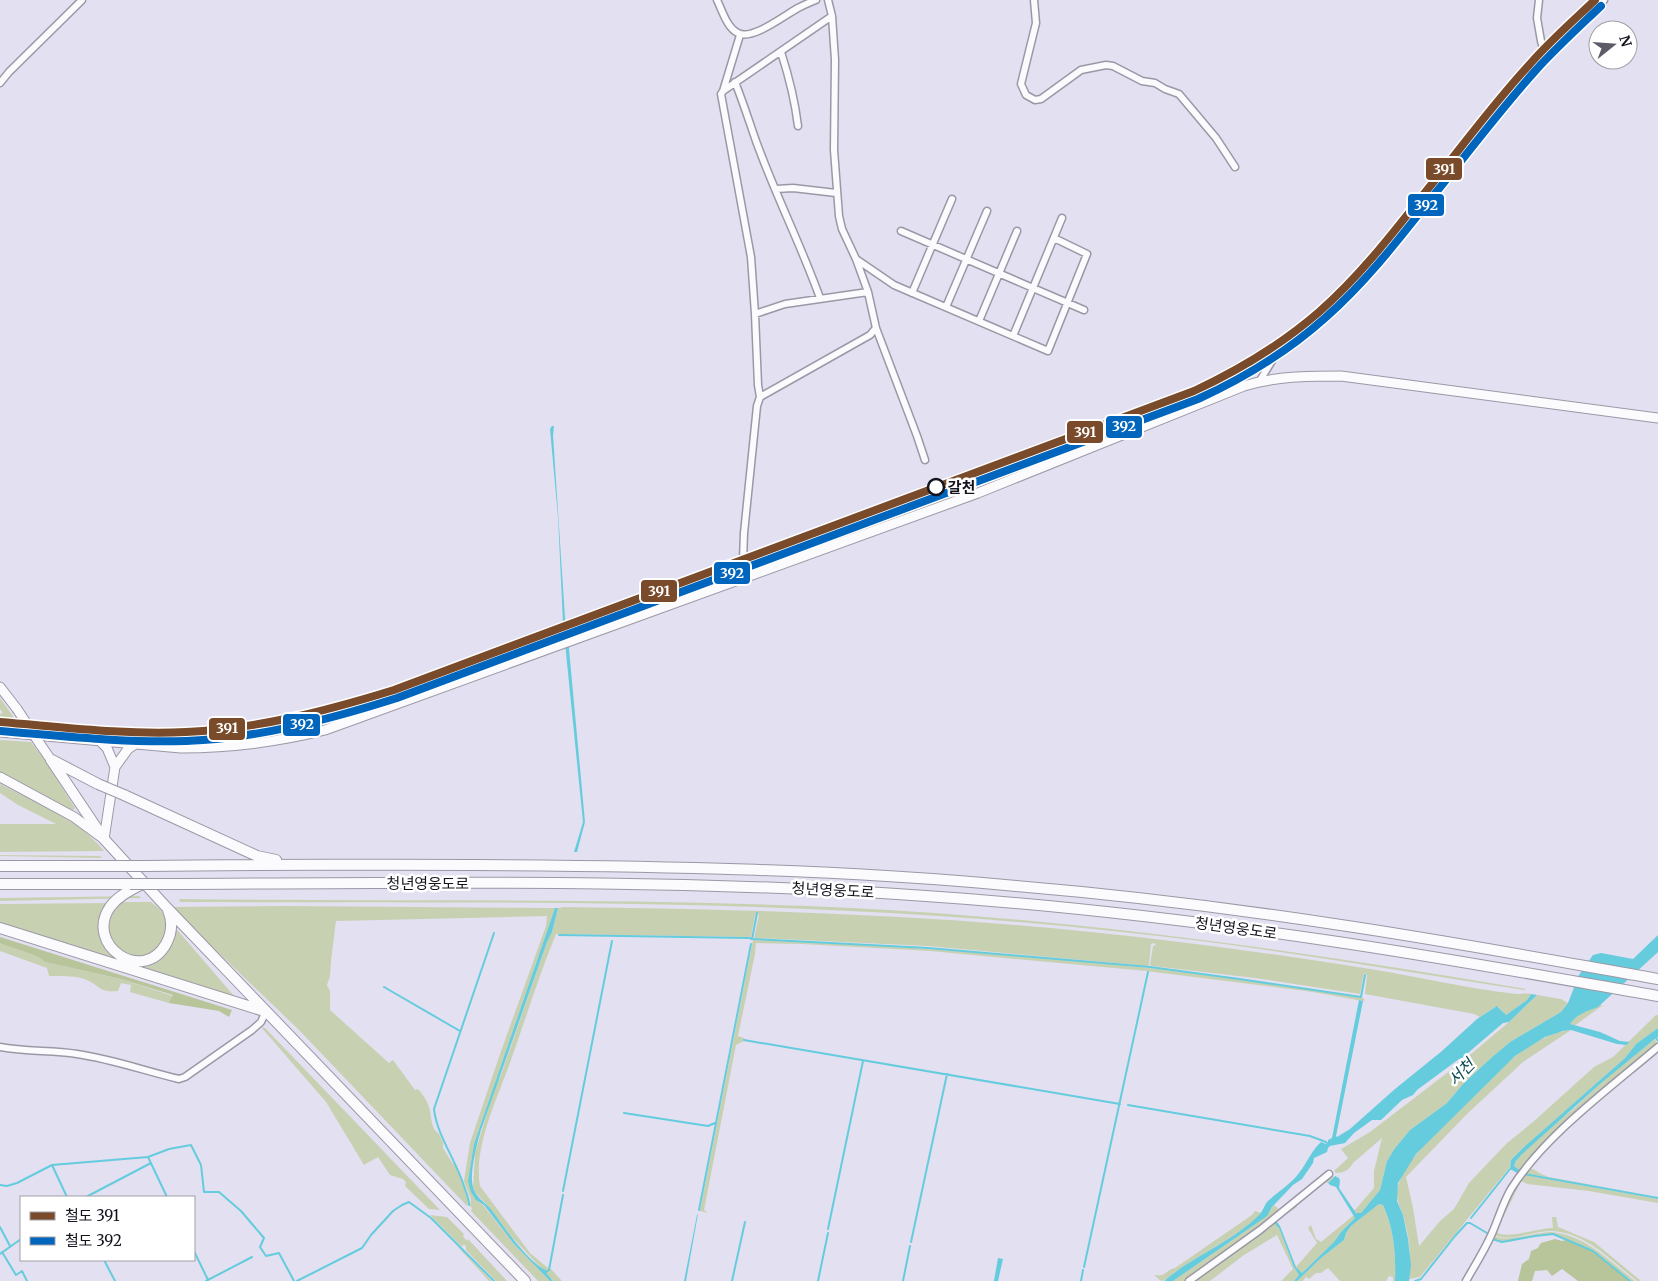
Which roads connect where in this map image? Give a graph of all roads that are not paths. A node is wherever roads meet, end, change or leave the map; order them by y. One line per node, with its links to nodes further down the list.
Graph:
1 (82, 0): 13 (street)
2 (717, 0): 9 (street)
3 (816, 0): 9 (street)
4 (828, 0): 8 (street)
5 (1034, 0): 16 (street)
6 (1539, 0): 11 (street)
7 (1604, 0): 11 (street)
8 (832, 16): 10 (street); 18 (street)
9 (740, 35): 14 (street)
10 (781, 52): 12 (street); 15 (street)
11 (1545, 54): 40 (street)
12 (736, 82): 14 (street); 17 (street)
13 (0, 83)
14 (723, 91): 36 (street)
15 (798, 126)
16 (1235, 168)
17 (776, 189): 18 (street); 32 (street)
18 (836, 194): 26 (street)
19 (952, 199): 25 (street)
20 (987, 211): 27 (street)
21 (1062, 218): 24 (street)
22 (901, 231): 25 (street)
23 (1017, 231): 28 (street)
24 (1054, 238): 29 (street); 33 (street)
25 (933, 244): 27 (street); 31 (street)
26 (856, 259): 30 (street); 31 (street)
27 (966, 259): 28 (street); 34 (street)
28 (999, 273): 29 (street); 37 (street)
29 (1033, 288): 33 (street); 39 (street)
30 (868, 292): 32 (street); 38 (street)
31 (912, 292): 34 (street)
32 (820, 298): 36 (street)
33 (1067, 303): 35 (street); 39 (street)
34 (946, 307): 37 (street)
35 (1084, 310)
36 (755, 314): 41 (street)
37 (979, 321): 39 (street)
38 (876, 328): 41 (street); 43 (street)
39 (1013, 336)
40 (1259, 382): 42 (main road); 44 (main road)
41 (760, 397): 44 (street)
42 (1658, 418)
43 (925, 460)
44 (744, 578): 48 (main road)
45 (0, 687): 49 (main road, bridge)
46 (0, 732): 47 (main road)
47 (99, 740): 48 (main road); 50 (main road)
48 (134, 745): 50 (main road)
49 (51, 760): 52 (highway); 53 (highway, bridge)
50 (115, 766): 52 (main road)
51 (0, 777): 52 (main road)
52 (104, 839): 57 (highway)
53 (291, 864): 54 (highway, 청년영웅도로, bridge); 59 (highway, 청년영웅도로)
54 (0, 866)
55 (0, 884): 56 (highway, 청년영웅도로)
56 (135, 886): 57 (highway); 60 (highway, 청년영웅도로, bridge)
57 (168, 909): 61 (highway)
58 (0, 928): 61 (highway)
59 (1658, 979)
60 (1658, 996)
61 (266, 1011): 62 (street); 65 (highway)
62 (0, 1047)
63 (1658, 1047): 67 (street)
64 (1330, 1174): 66 (street)
65 (525, 1281)
66 (1189, 1281)
67 (1466, 1281)

